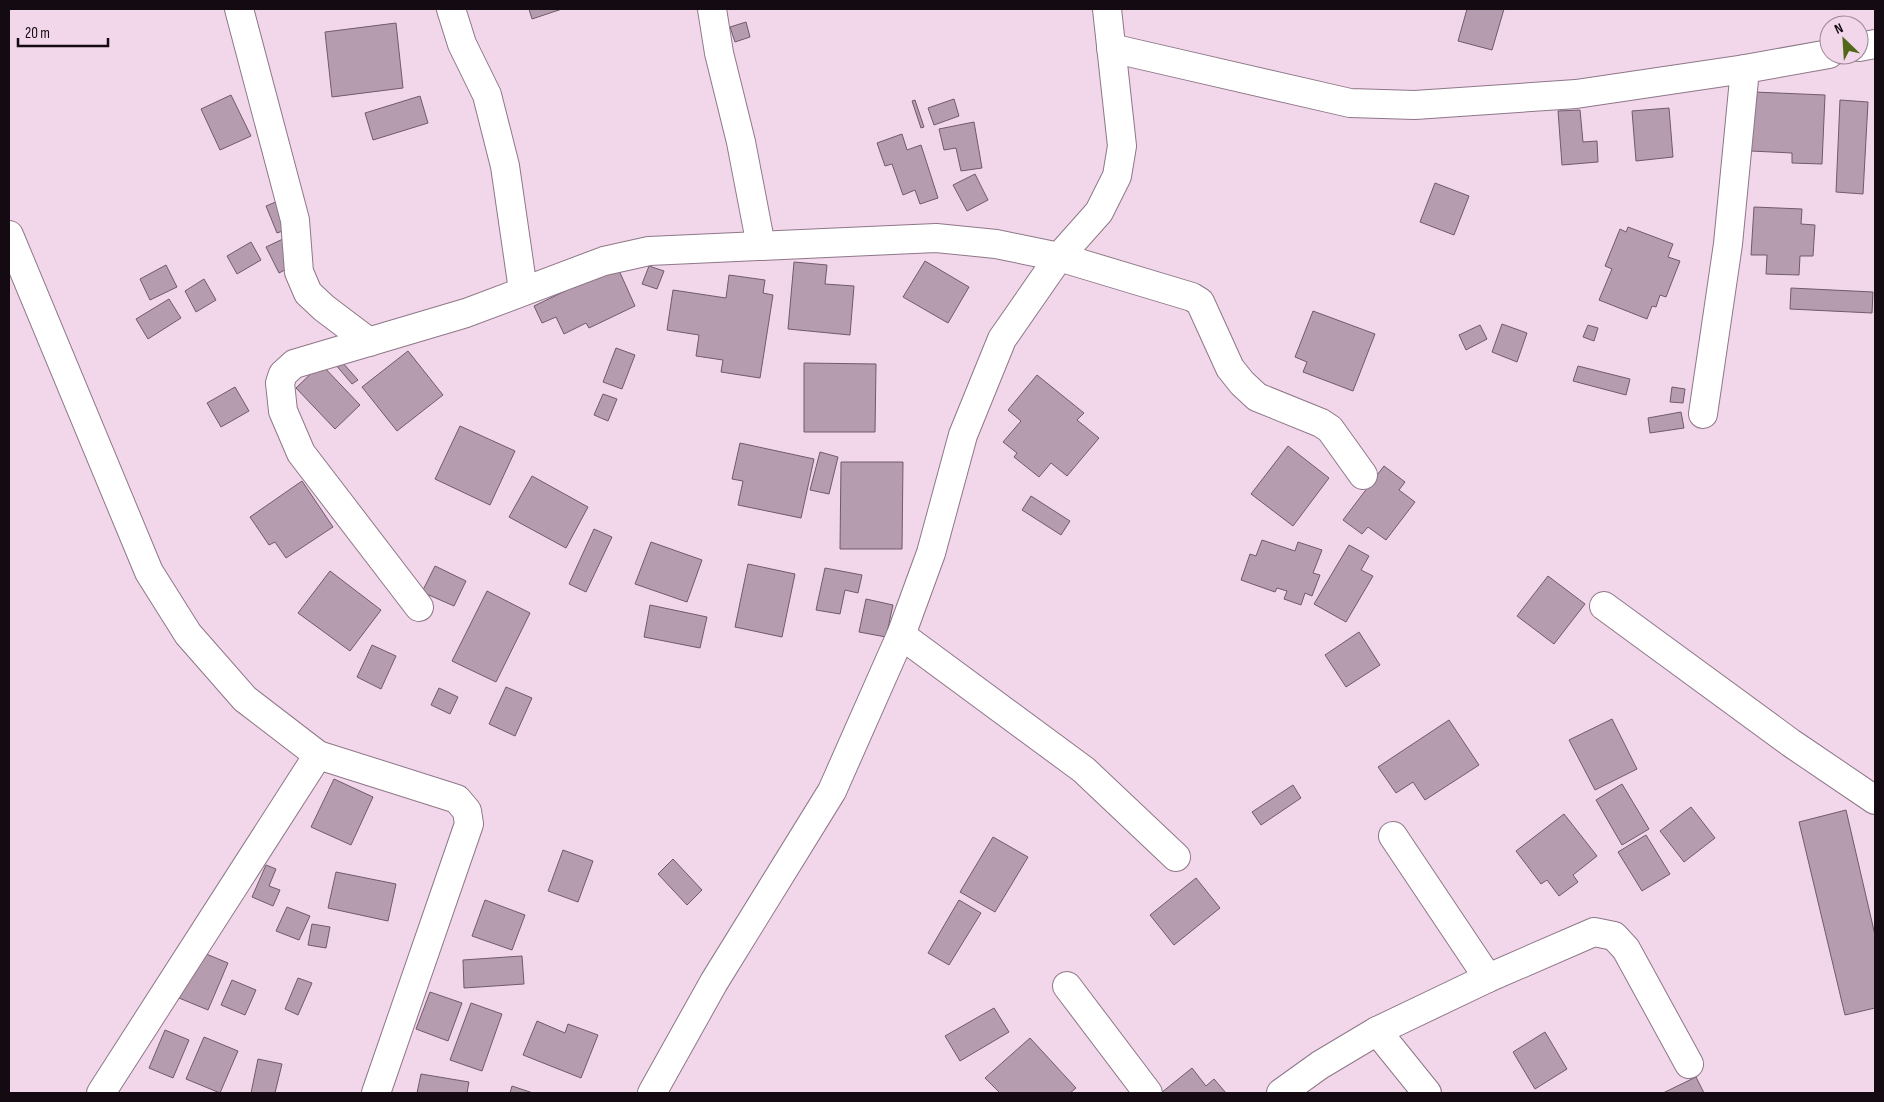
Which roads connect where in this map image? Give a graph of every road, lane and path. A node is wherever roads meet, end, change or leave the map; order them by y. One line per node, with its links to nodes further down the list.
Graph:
1 (239, 9): 12 (street)
2 (451, 9): 11 (street)
3 (712, 9): 9 (street)
4 (1108, 9): 5 (street)
5 (1110, 48): 7 (street); 10 (street)
6 (1819, 56): 7 (street)
7 (1744, 69): 13 (street)
8 (9, 235): 18 (street)
9 (761, 246): 10 (street); 11 (street)
10 (1059, 257): 14 (street); 17 (street)
11 (524, 290): 12 (street)
12 (369, 342): 16 (street)
13 (1703, 414)
14 (1364, 475)
15 (1604, 606): 19 (street)
16 (419, 607)
17 (901, 635): 21 (street); 28 (street)
18 (318, 755): 26 (street); 27 (street)
19 (1875, 800)
20 (1393, 836): 22 (street)
21 (1176, 858)
22 (1488, 978): 24 (street); 25 (street)
23 (1067, 986): 29 (street)
24 (1377, 1031): 30 (street); 31 (street)
25 (1688, 1064)
26 (101, 1093)
27 (376, 1093)
28 (652, 1093)
29 (1148, 1093)
30 (1281, 1093)
31 (1427, 1093)

